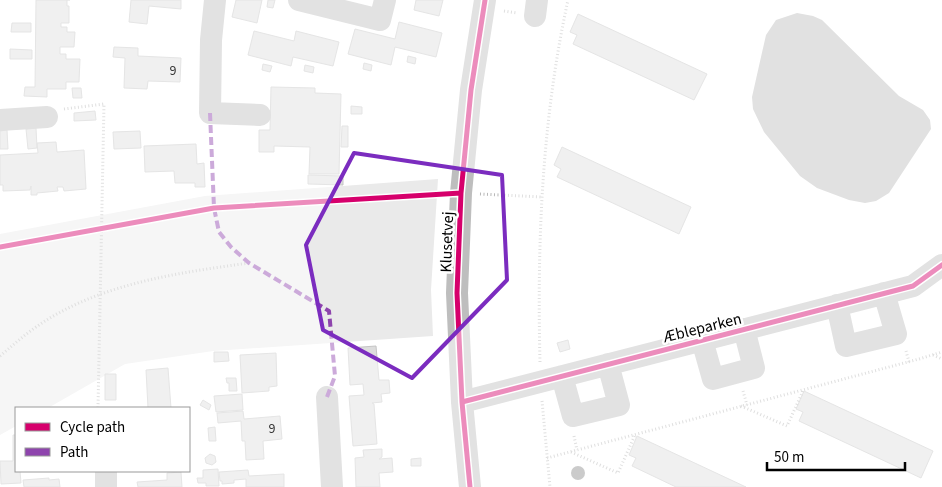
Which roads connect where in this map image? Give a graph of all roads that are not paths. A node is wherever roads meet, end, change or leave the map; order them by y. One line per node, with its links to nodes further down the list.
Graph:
1 (214, 0): 5 (street)
2 (299, 0): 3 (street)
3 (385, 0)
4 (485, 0): 16 (street, Klusetvej)
5 (260, 115)
6 (47, 117): 7 (street)
7 (0, 120)
8 (942, 265): 9 (street, Æbleparken)
9 (884, 293): 10 (street, Æbleparken); 10 (street)
10 (837, 305): 11 (street, Æbleparken)
11 (744, 329): 12 (street, Æbleparken); 12 (street)
12 (702, 340): 13 (street, Æbleparken)
13 (608, 364): 14 (street, Æbleparken); 14 (street)
14 (562, 376): 16 (street, Æbleparken)
15 (327, 397): 19 (street)
16 (462, 402): 20 (street, Klusetvej)
17 (106, 472): 18 (street)
18 (106, 487)
19 (332, 487)
20 (470, 487)

